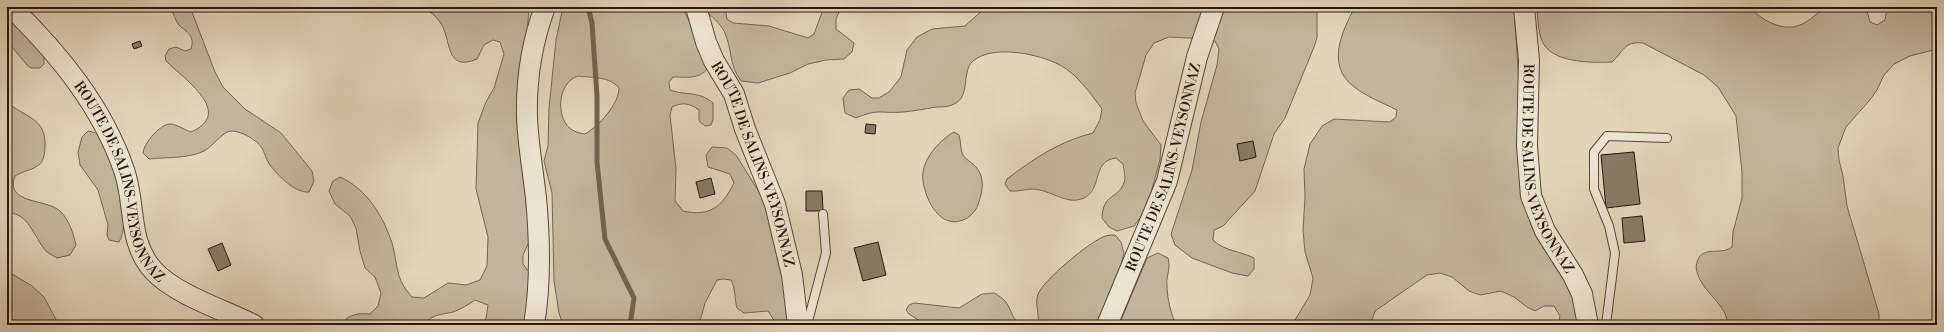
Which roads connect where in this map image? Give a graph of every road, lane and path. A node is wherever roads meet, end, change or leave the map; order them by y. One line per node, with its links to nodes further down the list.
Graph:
1 (10, 7): 8 (street, ROUTE DE SALINS-VEYSONNAZ)
2 (545, 7): 9 (street)
3 (696, 7): 10 (street, ROUTE DE SALINS-VEYSONNAZ)
4 (1214, 7): 12 (street, ROUTE DE SALINS-VEYSONNAZ)
5 (1524, 7): 13 (street, ROUTE DE SALINS-VEYSONNAZ)
6 (1667, 138): 14 (lane)
7 (823, 214): 11 (lane)
8 (254, 325)
9 (534, 325)
10 (798, 325)
11 (807, 325)
12 (1107, 325)
13 (1588, 325)
14 (1606, 325)

